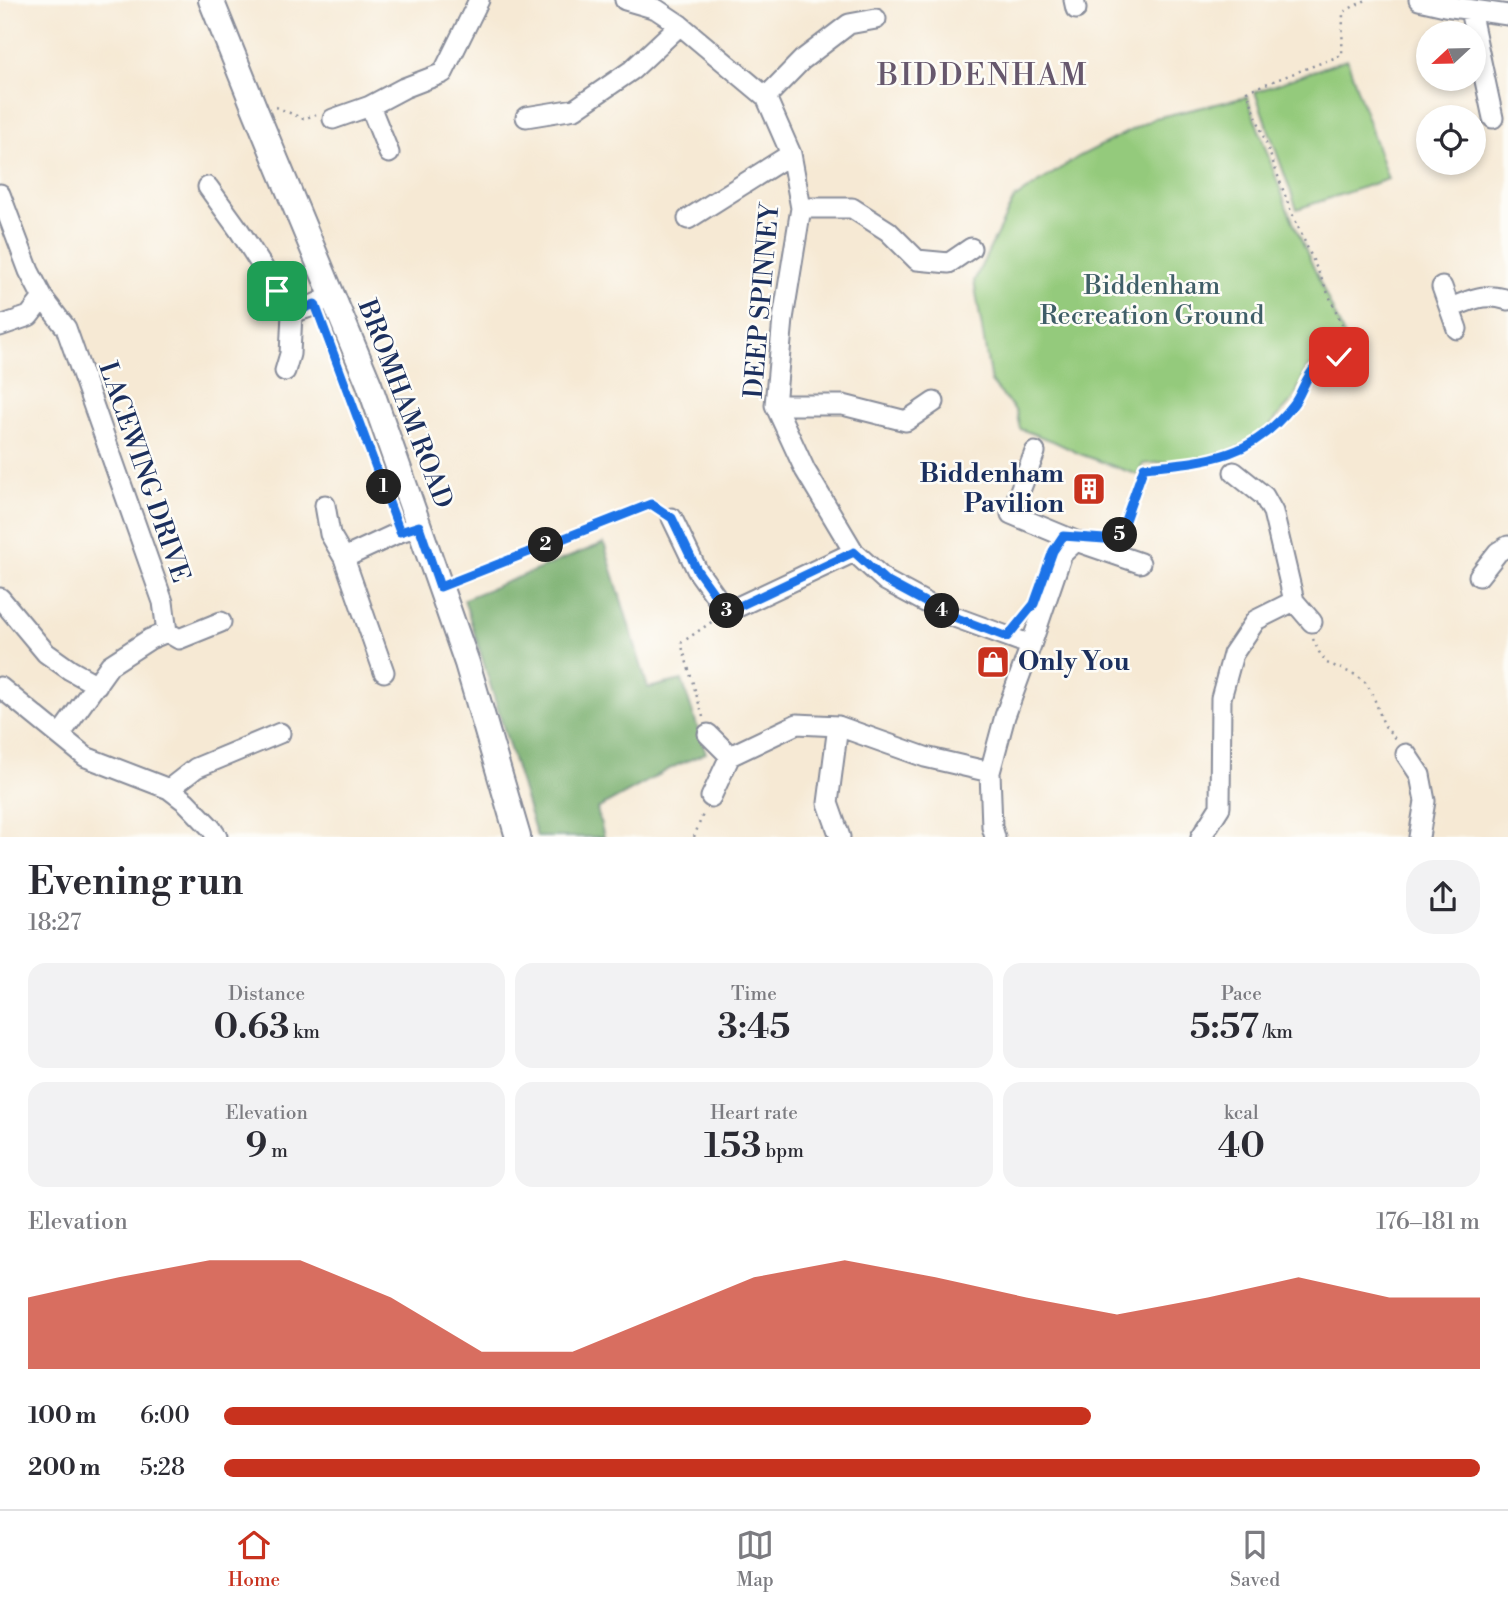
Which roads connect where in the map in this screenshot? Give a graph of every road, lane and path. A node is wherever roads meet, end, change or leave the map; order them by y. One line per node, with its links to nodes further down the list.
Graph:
1 (211, 0): 25 (main road, BROMHAM ROAD)
2 (479, 0): 13 (street)
3 (625, 0): 6 (street, DEEP SPINNEY)
4 (1366, 0): 40 (path)
5 (1419, 0): 7 (street)
6 (658, 4): 10 (street, DEEP SPINNEY)
7 (1470, 10): 8 (street); 15 (street)
8 (1508, 15)
9 (876, 19): 11 (street)
10 (680, 25): 11 (street, DEEP SPINNEY); 14 (street)
11 (766, 97): 18 (street, DEEP SPINNEY)
12 (273, 106): 16 (path)
13 (370, 106): 16 (street); 17 (street)
14 (526, 117)
15 (1493, 118)
16 (333, 119)
17 (389, 153)
18 (790, 154): 21 (street, DEEP SPINNEY); 22 (street)
19 (208, 187): 29 (street)
20 (0, 194): 26 (street, LACEWING DRIVE)
21 (801, 208): 23 (street); 34 (street, DEEP SPINNEY)
22 (688, 219)
23 (971, 248)
24 (1443, 287): 28 (street)
25 (333, 296): 29 (street); 39 (main road, BROMHAM ROAD)
26 (43, 298): 30 (street); 53 (street, LACEWING DRIVE)
27 (1508, 300): 28 (street)
28 (1450, 308): 31 (street)
29 (292, 313): 32 (street)
30 (0, 326)
31 (1457, 329)
32 (285, 371)
33 (934, 402): 34 (street)
34 (775, 405): 43 (street, DEEP SPINNEY)
35 (1035, 452): 42 (street)
36 (1234, 472): 49 (street)
37 (325, 505): 44 (street)
38 (672, 518): 47 (path); 50 (street)
39 (419, 526): 44 (street); 47 (main road, BROMHAM ROAD)
40 (1118, 540)
41 (1508, 546): 46 (street)
42 (1069, 547): 45 (street); 54 (street)
43 (854, 552): 50 (street); 54 (street, DEEP SPINNEY)
44 (344, 558): 55 (street)
45 (1140, 563)
46 (1479, 576)
47 (440, 587): 68 (main road, BROMHAM ROAD)
48 (0, 598): 56 (street)
49 (1294, 601): 52 (street); 72 (street)
50 (727, 612): 60 (path)
51 (221, 622): 53 (street)
52 (1312, 622): 62 (path)
53 (167, 632): 56 (street)
54 (1031, 645): 64 (street)
55 (384, 672)
56 (97, 685): 61 (street)
57 (0, 687): 61 (street)
58 (838, 726): 63 (street); 64 (street); 70 (street)
59 (280, 733): 65 (street)
60 (708, 734): 63 (street)
61 (61, 735): 65 (street)
62 (1406, 754): 73 (street)
63 (730, 756): 66 (street)
64 (990, 772): 71 (street)
65 (169, 789): 67 (street)
66 (711, 797): 69 (path)
67 (216, 837)
68 (518, 837)
69 (694, 837)
70 (840, 837)
71 (995, 837)
72 (1201, 837)
73 (1419, 837)

